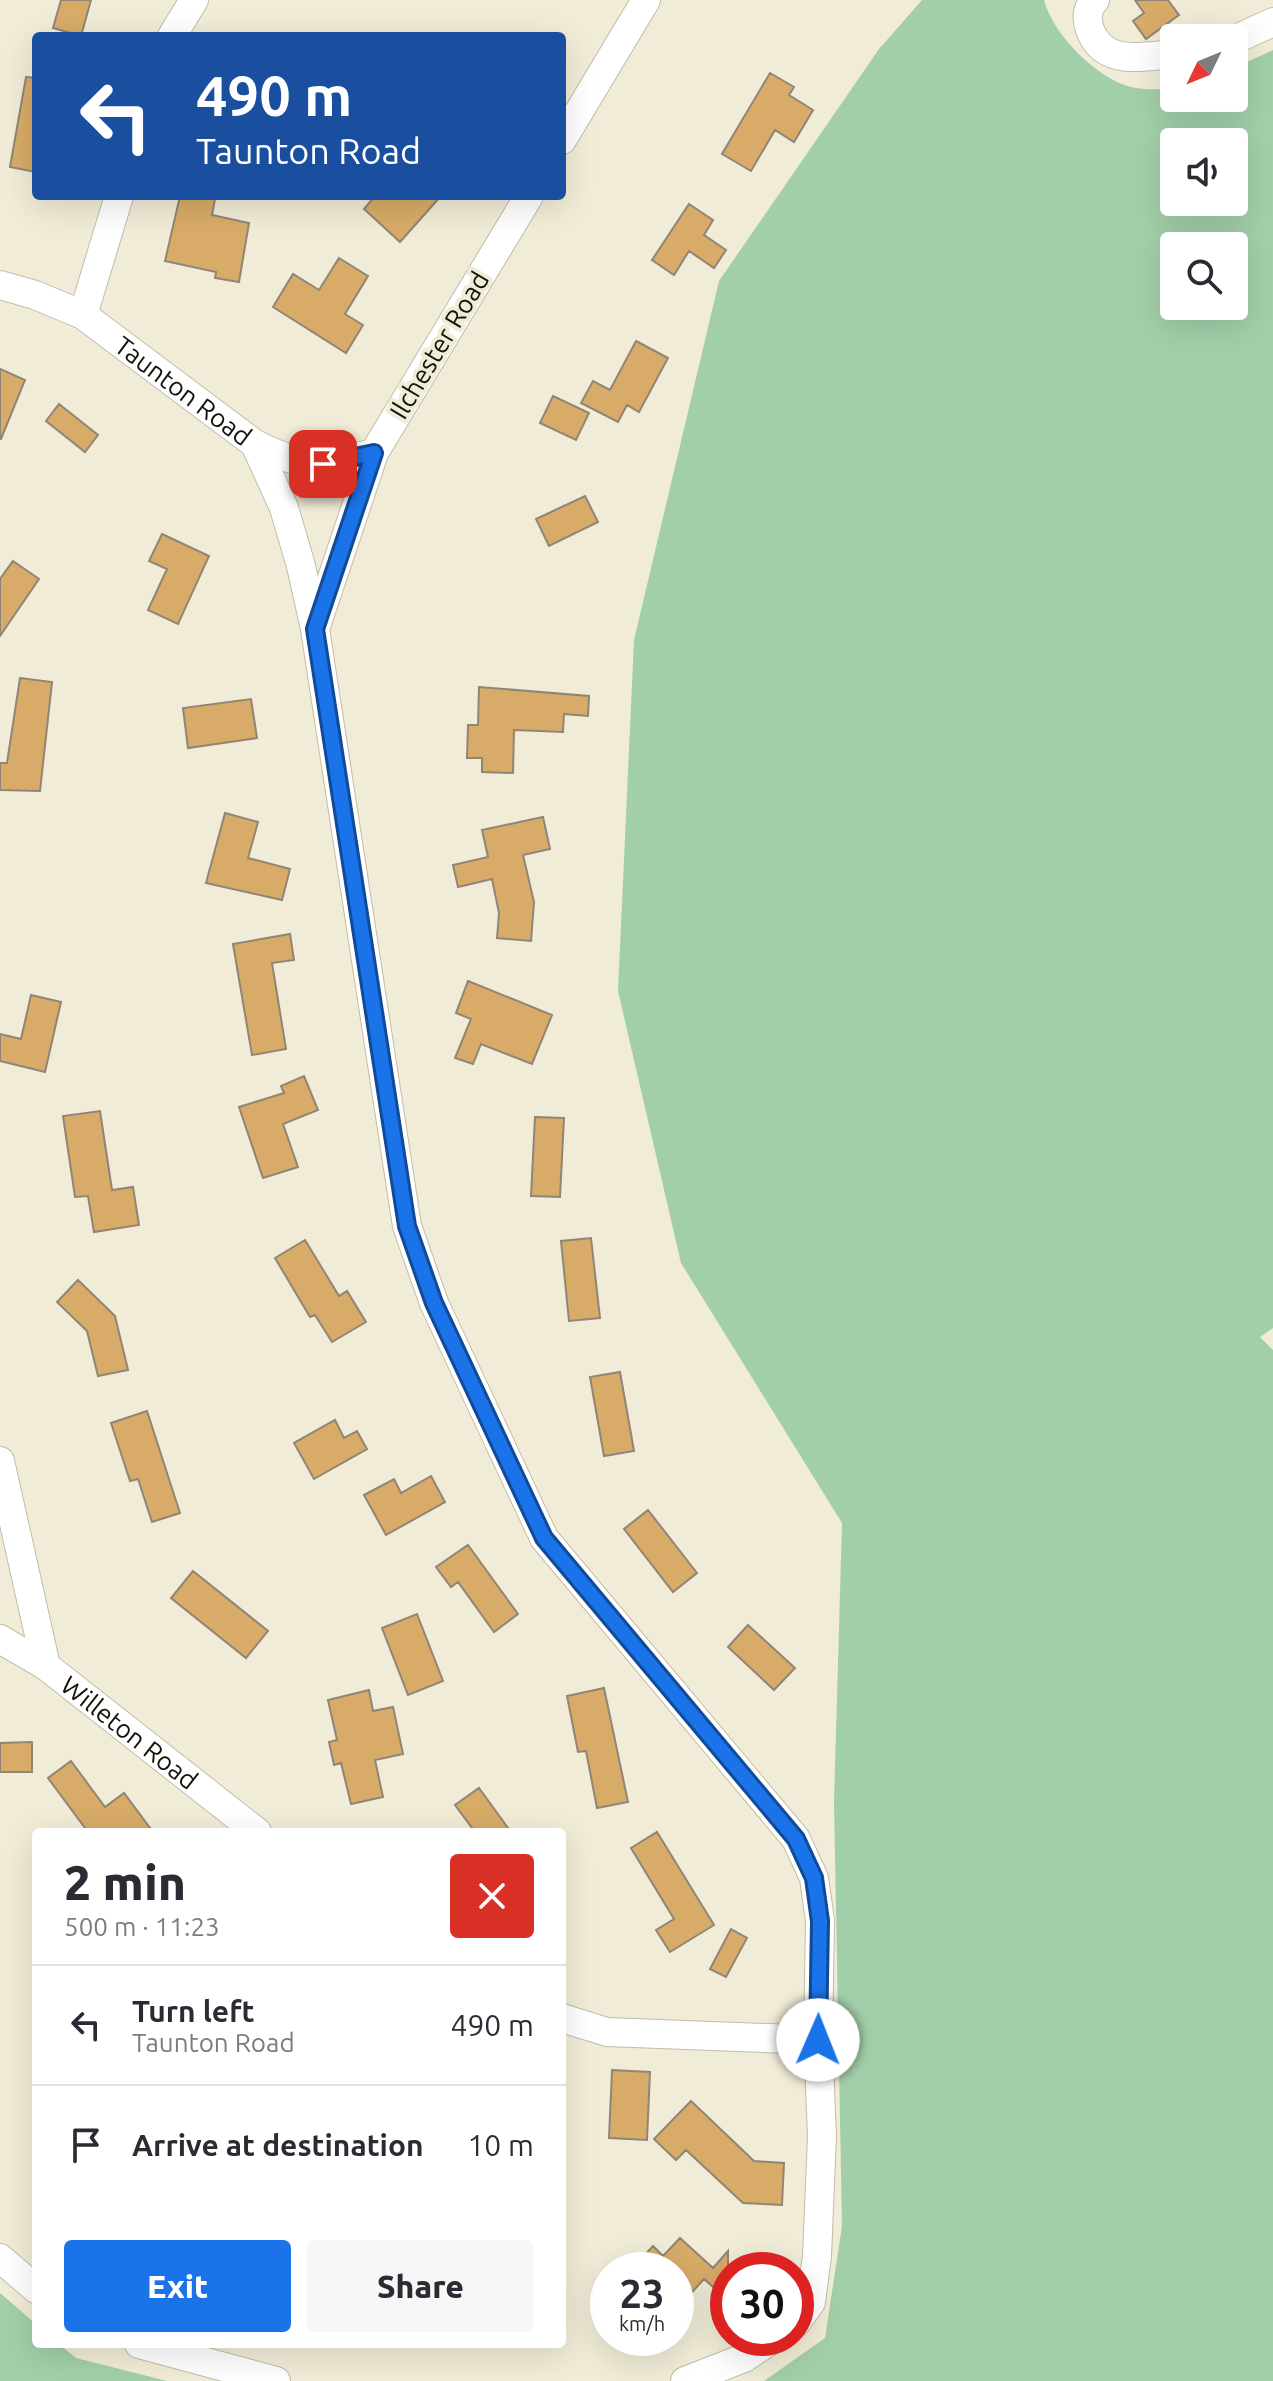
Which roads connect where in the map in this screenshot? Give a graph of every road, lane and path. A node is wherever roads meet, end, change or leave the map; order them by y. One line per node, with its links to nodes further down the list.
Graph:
1 (194, 0): 5 (street)
2 (646, 0): 8 (street)
3 (1095, 0): 7 (street)
4 (1273, 22): 6 (street)
5 (174, 32)
6 (1248, 34)
7 (1160, 56)
8 (566, 133)
9 (118, 200): 12 (street)
10 (527, 200): 14 (street, Ilchester Road)
11 (0, 285): 12 (street, Taunton Road)
12 (83, 315): 13 (street, Taunton Road)
13 (255, 444): 14 (street, Taunton Road); 15 (street)
14 (374, 453): 15 (street, Ilchester Road)
15 (315, 629): 21 (street, Ilchester Road)
16 (0, 1461): 18 (street)
17 (0, 1639): 18 (street, Willeton Road)
18 (46, 1666): 19 (street, Willeton Road)
19 (252, 1828)
20 (566, 2019): 21 (street)
21 (818, 2040): 23 (street, Ilchester Road)
22 (0, 2258): 24 (street)
23 (814, 2279)
24 (32, 2286)
25 (154, 2348): 27 (street)
26 (747, 2356): 28 (street)
27 (276, 2381)
28 (685, 2381)

